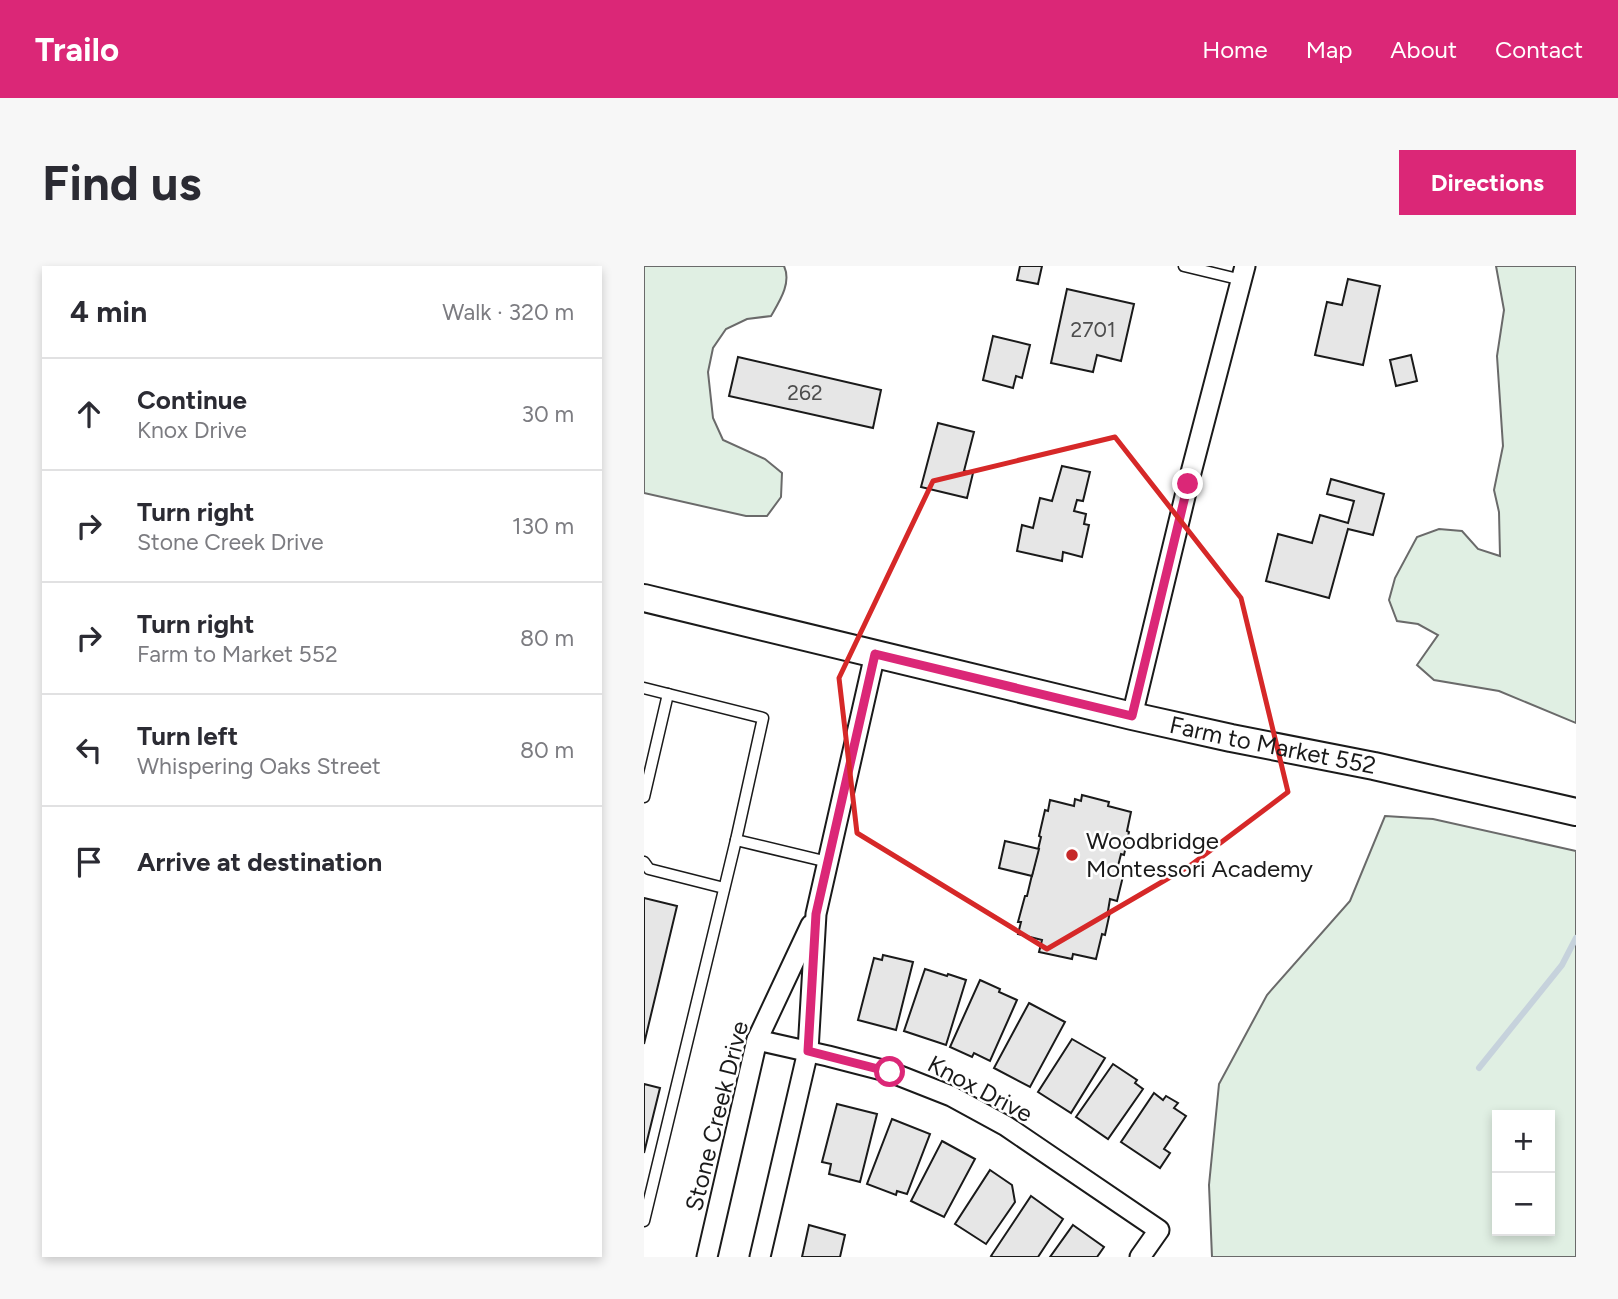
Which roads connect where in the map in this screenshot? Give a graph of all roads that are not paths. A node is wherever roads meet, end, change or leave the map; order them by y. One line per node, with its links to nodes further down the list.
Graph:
1 (1184, 266): 2 (lane)
2 (1243, 273): 7 (street)
3 (644, 598): 4 (main road, Farm to Market 552)
4 (875, 654): 7 (main road, Farm to Market 552); 12 (street, Stone Creek Drive)
5 (644, 688): 6 (lane)
6 (668, 694): 8 (lane); 10 (lane)
7 (1132, 716): 9 (main road, Farm to Market 552)
8 (644, 797)
9 (1576, 812)
10 (736, 839): 12 (lane); 13 (lane)
11 (644, 862): 13 (lane)
12 (828, 862): 14 (street, Stone Creek Drive)
13 (724, 888): 17 (lane)
14 (816, 914): 15 (street, Stone Creek Drive); 16 (street, Stone Creek Drive)
15 (757, 1040): 16 (street, Knox Drive); 18 (street, Stone Creek Drive)
16 (808, 1051): 19 (street, Stone Creek Drive); 20 (street, Knox Drive)
17 (644, 1221)
18 (707, 1257)
19 (760, 1257)
20 (1140, 1257)

